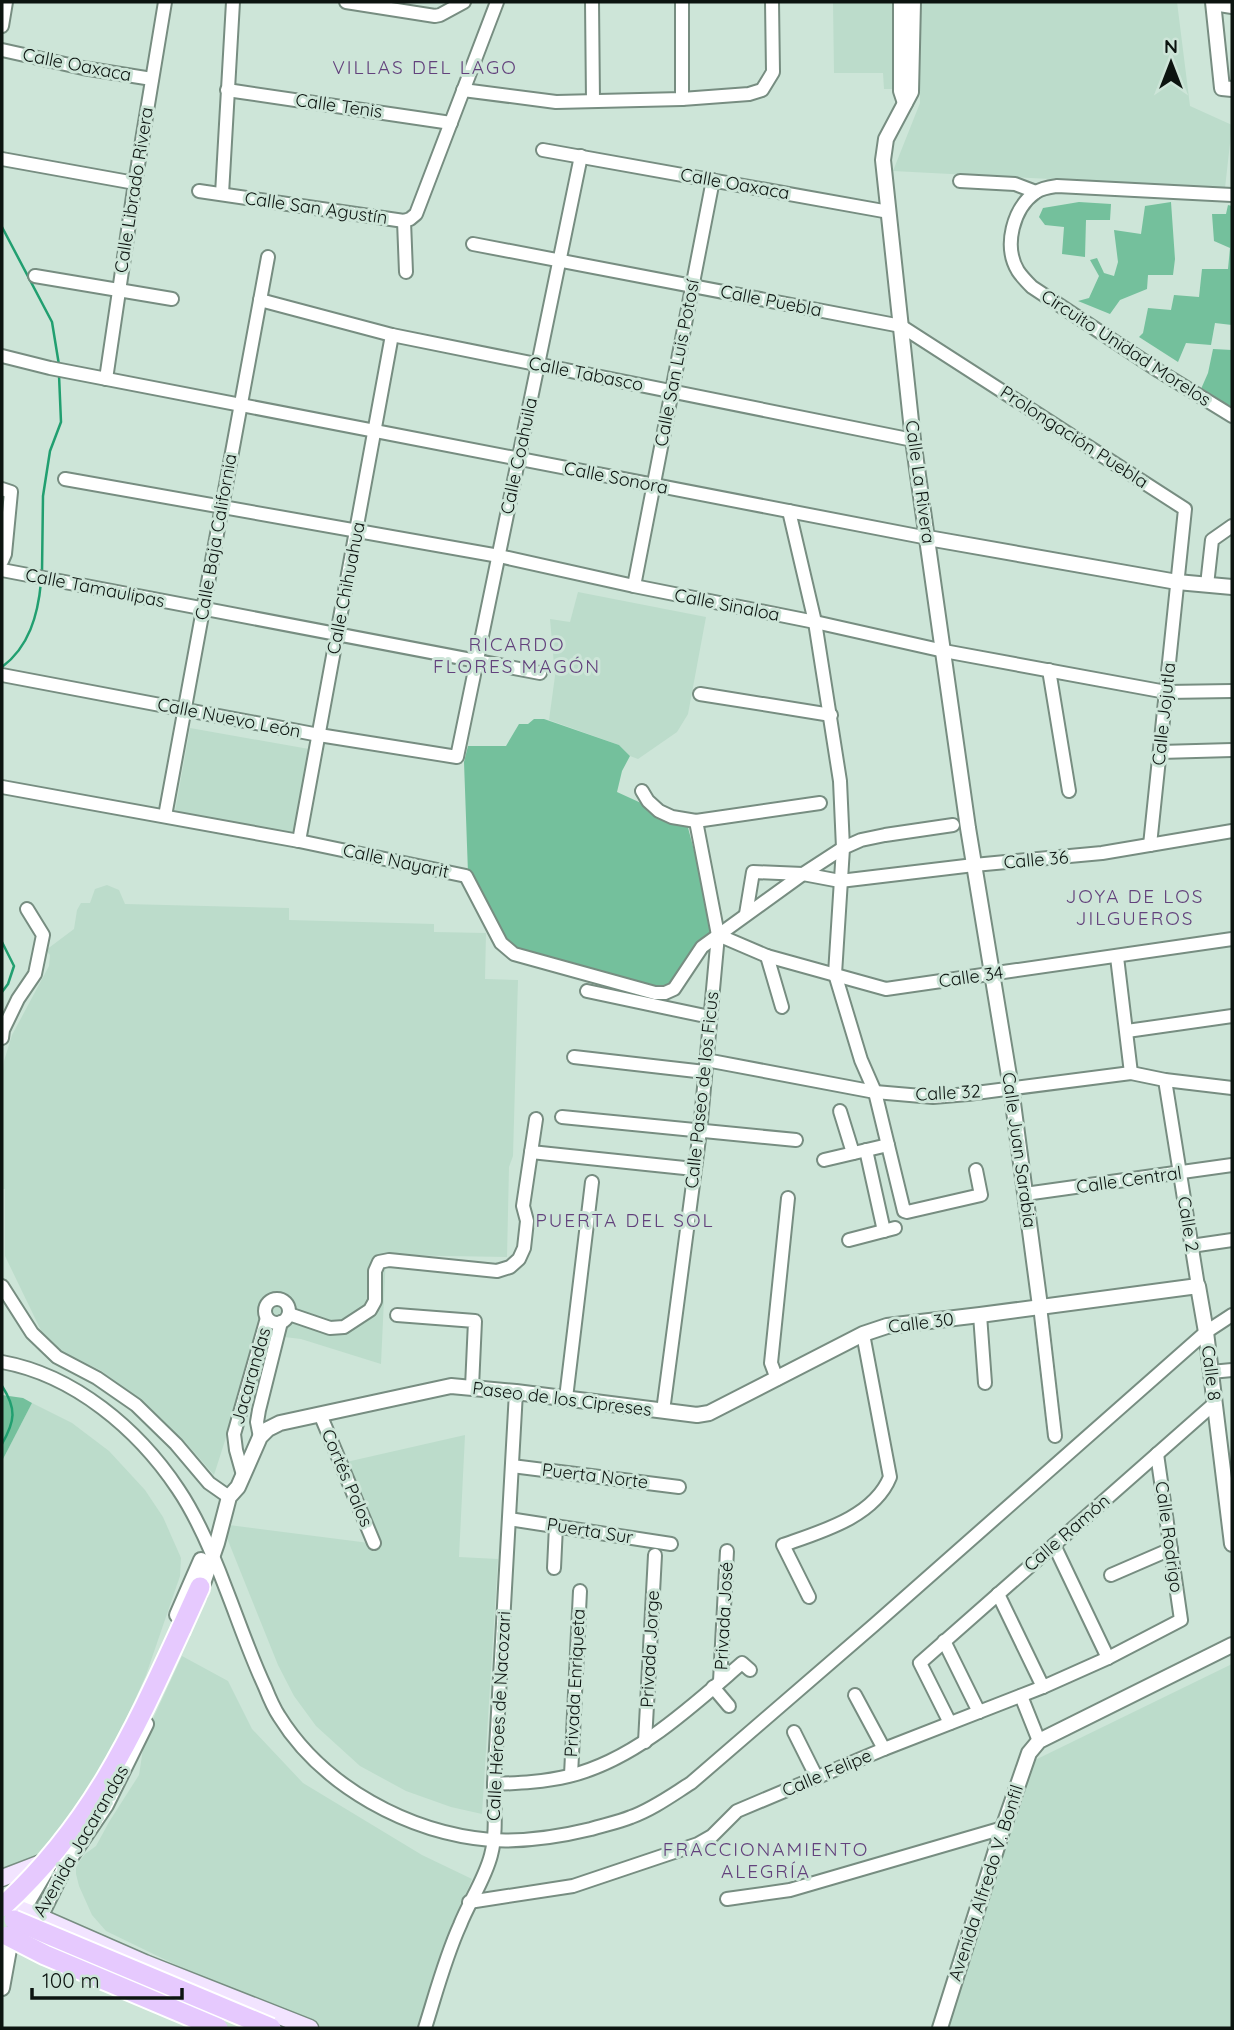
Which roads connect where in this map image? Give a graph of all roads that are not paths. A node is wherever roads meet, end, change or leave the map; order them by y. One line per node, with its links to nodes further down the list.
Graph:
1 (6, 2): 14 (street)
2 (165, 2): 17 (street, Calle Librado Rivera)
3 (233, 2): 19 (street, Calle San Agustín)
4 (346, 2): 5 (street)
5 (464, 2)
6 (497, 2): 20 (street, Calle San Agustín)
7 (592, 2): 22 (street)
8 (682, 2): 21 (street)
9 (772, 2): 21 (street)
10 (901, 2): 16 (street, Calle La Rivera)
11 (913, 2): 16 (street, Calle La Rivera)
12 (1213, 3): 13 (street); 18 (street)
13 (1232, 7)
14 (2, 26)
15 (2, 50): 17 (street, Calle Oaxaca)
16 (907, 74): 34 (street, Calle La Rivera)
17 (152, 79): 29 (street, Calle Librado Rivera)
18 (1227, 88)
19 (227, 90): 23 (street, Calle Tenis); 32 (street, Calle San Agustín)
20 (463, 90): 22 (street); 23 (street, Calle San Agustín)
21 (682, 99): 22 (street)
22 (593, 101)
23 (451, 123): 35 (street, Calle San Agustín)
24 (542, 150): 25 (street, Calle Oaxaca)
25 (581, 156): 27 (street, Calle Oaxaca); 38 (street, Calle Coahuila)
26 (2, 159): 29 (street)
27 (713, 180): 34 (street, Calle Oaxaca); 41 (street, Calle San Luis Potosí)
28 (960, 181): 31 (street)
29 (135, 183): 42 (street, Calle Librado Rivera)
30 (199, 191): 32 (street)
31 (1036, 192): 33 (street); 52 (street, Circuito Unidad Morelos)
32 (222, 194): 35 (street, Calle San Agustín)
33 (1232, 195)
34 (889, 212): 45 (street, Calle La Rivera)
35 (404, 221): 39 (street)
36 (473, 244): 38 (street, Calle Puebla)
37 (268, 257): 44 (street, Calle Baja California)
38 (559, 260): 41 (street, Calle Puebla); 48 (street, Calle Coahuila)
39 (406, 272)
40 (35, 276): 42 (street)
41 (692, 286): 45 (street, Calle Puebla); 50 (street, Calle San Luis Potosí)
42 (118, 290): 43 (street); 49 (street, Calle Librado Rivera)
43 (172, 299)
44 (260, 300): 46 (street, Calle Tabasco); 51 (street, Calle Baja California)
45 (901, 326): 54 (street, Calle La Rivera); 67 (street, Prolongación Puebla)
46 (392, 335): 48 (street, Calle Tabasco); 53 (street, Calle Chihuahua)
47 (2, 356): 49 (street, Calle Sonora)
48 (538, 365): 50 (street, Calle Tabasco); 55 (street, Calle Coahuila)
49 (106, 379): 51 (street, Calle Sonora)
50 (672, 391): 54 (street, Calle Tabasco); 57 (street, Calle San Luis Potosí)
51 (240, 405): 53 (street, Calle Sonora); 59 (street, Calle Baja California)
52 (1232, 416)
53 (375, 431): 55 (street, Calle Sonora); 62 (street, Calle Chihuahua)
54 (914, 440): 63 (street, Calle La Rivera)
55 (519, 459): 57 (street, Calle Sonora); 65 (street, Calle Coahuila)
56 (65, 479): 59 (street, Calle Sinaloa)
57 (654, 485): 60 (street, Calle Sonora); 69 (street, Calle San Luis Potosí)
58 (6, 490): 64 (street, Calle Tamaulipas)
59 (222, 506): 62 (street, Calle Sinaloa); 71 (street, Calle Baja California)
60 (789, 511): 63 (street, Calle Sonora); 72 (street)
61 (1232, 526): 68 (street)
62 (357, 530): 65 (street, Calle Sinaloa); 73 (street, Calle Chihuahua)
63 (928, 538): 67 (street, Calle Sonora); 74 (street, Calle La Rivera)
64 (3, 556)
65 (499, 556): 69 (street, Calle Sinaloa); 75 (street, Calle Coahuila)
66 (2, 570): 71 (street, Calle Tamaulipas)
67 (1177, 582): 68 (street, Calle Sonora); 80 (street, Calle Jojutla)
68 (1207, 585): 70 (street, Calle Sonora)
69 (634, 586): 72 (street, Calle Sinaloa)
70 (1232, 587)
71 (203, 609): 73 (street, Calle Tamaulipas); 82 (street, Calle Baja California)
72 (815, 622): 74 (street, Calle Sinaloa); 83 (street)
73 (337, 634): 75 (street, Calle Tamaulipas); 84 (street, Calle Chihuahua)
74 (944, 652): 76 (street, Calle Sinaloa); 99 (street, Calle La Rivera)
75 (477, 661): 77 (street, Calle Tamaulipas); 87 (street, Calle Coahuila)
76 (1049, 670): 80 (street, Calle Sinaloa); 90 (street)
77 (540, 673)
78 (2, 675): 82 (street, Calle Nuevo León)
79 (1232, 691): 80 (street, Calle Sinaloa)
80 (1166, 692): 86 (street, Calle Jojutla)
81 (700, 694): 83 (street)
82 (184, 710): 84 (street, Calle Nuevo León); 92 (street, Calle Baja California)
83 (831, 715): 98 (street)
84 (318, 736): 87 (street, Calle Nuevo León); 96 (street, Calle Chihuahua)
85 (1232, 750): 86 (street)
86 (1160, 752): 97 (street, Calle Jojutla)
87 (457, 757)
88 (2, 788): 92 (street, Calle Nayarit)
89 (642, 791): 93 (street)
90 (1069, 791)
91 (820, 803): 93 (street)
92 (164, 817): 96 (street, Calle Nayarit)
93 (696, 821): 104 (street, Calle Paseo de los Ficus)
94 (953, 825): 98 (street)
95 (1232, 831): 97 (street, Calle 36)
96 (299, 841): 104 (street, Calle Nayarit)
97 (1150, 845): 99 (street, Calle 36)
98 (843, 848): 100 (street); 101 (street)
99 (974, 865): 101 (street, Calle 36); 109 (street, Calle Juan Sarabia)
100 (803, 874): 101 (street, Calle 36); 103 (street); 103 (street, Calle 36)
101 (840, 881): 108 (street)
102 (27, 909): 115 (street)
103 (746, 914): 104 (street)
104 (718, 935): 106 (street, Calle 34); 113 (street, Calle Paseo de los Ficus)
105 (1232, 939): 107 (street, Calle 34)
106 (767, 956): 108 (street, Calle 34); 111 (street)
107 (1117, 957): 109 (street, Calle 34); 114 (street)
108 (835, 974): 109 (street, Calle 34); 122 (street)
109 (991, 974): 120 (street, Calle Juan Sarabia)
110 (587, 991): 113 (street)
111 (782, 1007)
112 (1232, 1016): 114 (street)
113 (710, 1017): 117 (street, Calle Paseo de los Ficus)
114 (1127, 1031): 118 (street)
115 (2, 1038)
116 (574, 1057): 117 (street, Calle 32)
117 (705, 1066): 122 (street, Calle 32); 126 (street, Calle Paseo de los Ficus)
118 (1131, 1073): 119 (street, Calle 32); 120 (street, Calle 32)
119 (1165, 1080): 121 (street, Calle 32); 135 (street, Calle 2)
120 (1011, 1088): 122 (street, Calle 32); 137 (street, Calle Juan Sarabia)
121 (1232, 1088)
122 (875, 1092): 128 (street)
123 (840, 1111): 130 (street)
124 (562, 1117): 126 (street)
125 (536, 1119): 129 (street)
126 (699, 1131): 127 (street); 133 (street, Calle Paseo de los Ficus)
127 (796, 1140)
128 (888, 1145): 130 (street); 134 (street)
129 (531, 1152): 133 (street); 149 (street)
130 (860, 1152): 131 (street); 139 (street)
131 (824, 1160)
132 (1232, 1165): 135 (street, Calle Central)
133 (694, 1169): 161 (street, Calle Paseo de los Ficus)
134 (976, 1170)
135 (1180, 1172): 137 (street, Calle Central); 141 (street, Calle 2)
136 (592, 1182): 159 (street)
137 (1026, 1194): 144 (street, Calle Juan Sarabia)
138 (788, 1198): 155 (street)
139 (849, 1240)
140 (1232, 1240): 141 (street)
141 (1191, 1246): 143 (street, Calle 2)
142 (2, 1286): 170 (street)
143 (1198, 1286): 144 (street, Calle 30); 150 (street, Calle 8)
144 (1040, 1307): 146 (street, Calle 30); 163 (street, Calle Juan Sarabia)
145 (397, 1315): 157 (street)
146 (980, 1315): 151 (street, Calle 30); 156 (street)
147 (1232, 1315): 150 (street)
148 (267, 1318): 149 (street); 149 (street); 168 (street, Jacarandas)
149 (285, 1318): 164 (street, Jacarandas)
150 (1206, 1332): 154 (street, Calle 8); 210 (street)
151 (863, 1334): 155 (street, Calle 30); 187 (street)
152 (6, 1363): 178 (street)
153 (1232, 1370): 154 (street)
154 (1211, 1372): 160 (street, Calle 8)
155 (777, 1379): 161 (street, Calle 30)
156 (985, 1382)
157 (472, 1387): 158 (street, Paseo de los Cipreses); 162 (street, Paseo de los Cipreses)
158 (516, 1392): 159 (street, Paseo de los Cipreses); 167 (street, Calle Héroes de Nacozari)
159 (566, 1398): 161 (street, Paseo de los Cipreses)
160 (1214, 1403): 165 (street, Calle 8); 166 (street, Calle Ramón)
161 (663, 1411)
162 (320, 1413): 164 (street, Paseo de los Cipreses); 174 (street, Cortés Palos)
163 (1055, 1436)
164 (260, 1437): 168 (street, Avenida Jacarandas)
165 (1226, 1443): 171 (street, Calle 8)
166 (1157, 1454): 177 (street, Calle Ramón); 179 (street, Calle Rodrigo)
167 (512, 1466): 169 (street, Puerta Norte); 172 (street, Calle Héroes de Nacozari)
168 (243, 1475): 170 (street, Avenida Jacarandas)
169 (679, 1487)
170 (229, 1497): 178 (street, Avenida Jacarandas)
171 (1230, 1516): 176 (street, Calle 8)
172 (509, 1519): 173 (street, Puerta Sur); 206 (street, Calle Héroes de Nacozari)
173 (556, 1526): 175 (street, Puerta Sur); 182 (street)
174 (374, 1543)
175 (671, 1544)
176 (1232, 1544)
177 (1054, 1545): 186 (street, Calle Ramón); 191 (street)
178 (212, 1548): 184 (street, Avenida Jacarandas); 207 (street, Avenida Jacarandas); 210 (street)
179 (1171, 1549): 183 (street); 188 (street, Calle Rodrigo)
180 (727, 1550): 193 (street, Privada José)
181 (655, 1556): 202 (street, Privada Jorge)
182 (554, 1568)
183 (1111, 1575)
184 (200, 1587): 208 (street, Avenida Jacarandas); 215 (main road, bridge)
185 (580, 1591): 204 (street, Privada Enriqueta)
186 (998, 1594): 189 (street, Calle Ramón); 194 (street)
187 (809, 1597)
188 (1181, 1620): 191 (street, Calle Felipe)
189 (944, 1642): 198 (street); 199 (street, Calle Ramón)
190 (1232, 1645): 201 (street)
191 (1108, 1658): 194 (street, Calle Felipe)
192 (750, 1670): 193 (street)
193 (717, 1684): 197 (street); 202 (street)
194 (1043, 1688): 196 (street, Calle Felipe)
195 (855, 1695): 203 (street)
196 (1021, 1696): 198 (street, Calle Felipe); 201 (street)
197 (729, 1706)
198 (979, 1712): 199 (street, Calle Felipe)
199 (950, 1723): 203 (street, Calle Felipe)
200 (794, 1732): 205 (street)
201 (1039, 1741): 209 (street, Avenida Alfredo V. Bonfil)
202 (645, 1742): 204 (street)
203 (884, 1749): 205 (street, Calle Felipe)
204 (571, 1775): 206 (street)
205 (817, 1778): 214 (street, Calle Felipe)
206 (494, 1784): 210 (street, Calle Héroes de Nacozari)
207 (95, 1793): 208 (street); 211 (street, Avenida Jacarandas)
208 (108, 1801): 211 (street, Avenida Jacarandas)
209 (1003, 1828): 213 (street); 224 (street, Avenida Alfredo V. Bonfil)
210 (494, 1840): 214 (street, Calle Héroes de Nacozari)
211 (60, 1861): 212 (main road); 216 (street, Avenida Jacarandas)
212 (2, 1878): 216 (main road)
213 (727, 1899)
214 (469, 1902): 223 (street, Calle Héroes de Nacozari)
215 (2, 1905): 216 (main road)
216 (23, 1917): 217 (street, Avenida Jacarandas); 219 (main road); 222 (main road, bridge)
217 (8, 1938): 218 (street); 220 (main road); 221 (main road, bridge)
218 (2, 1988)
219 (313, 2026)
220 (194, 2028)
221 (218, 2028)
222 (271, 2028)
223 (425, 2028)
224 (940, 2028)

